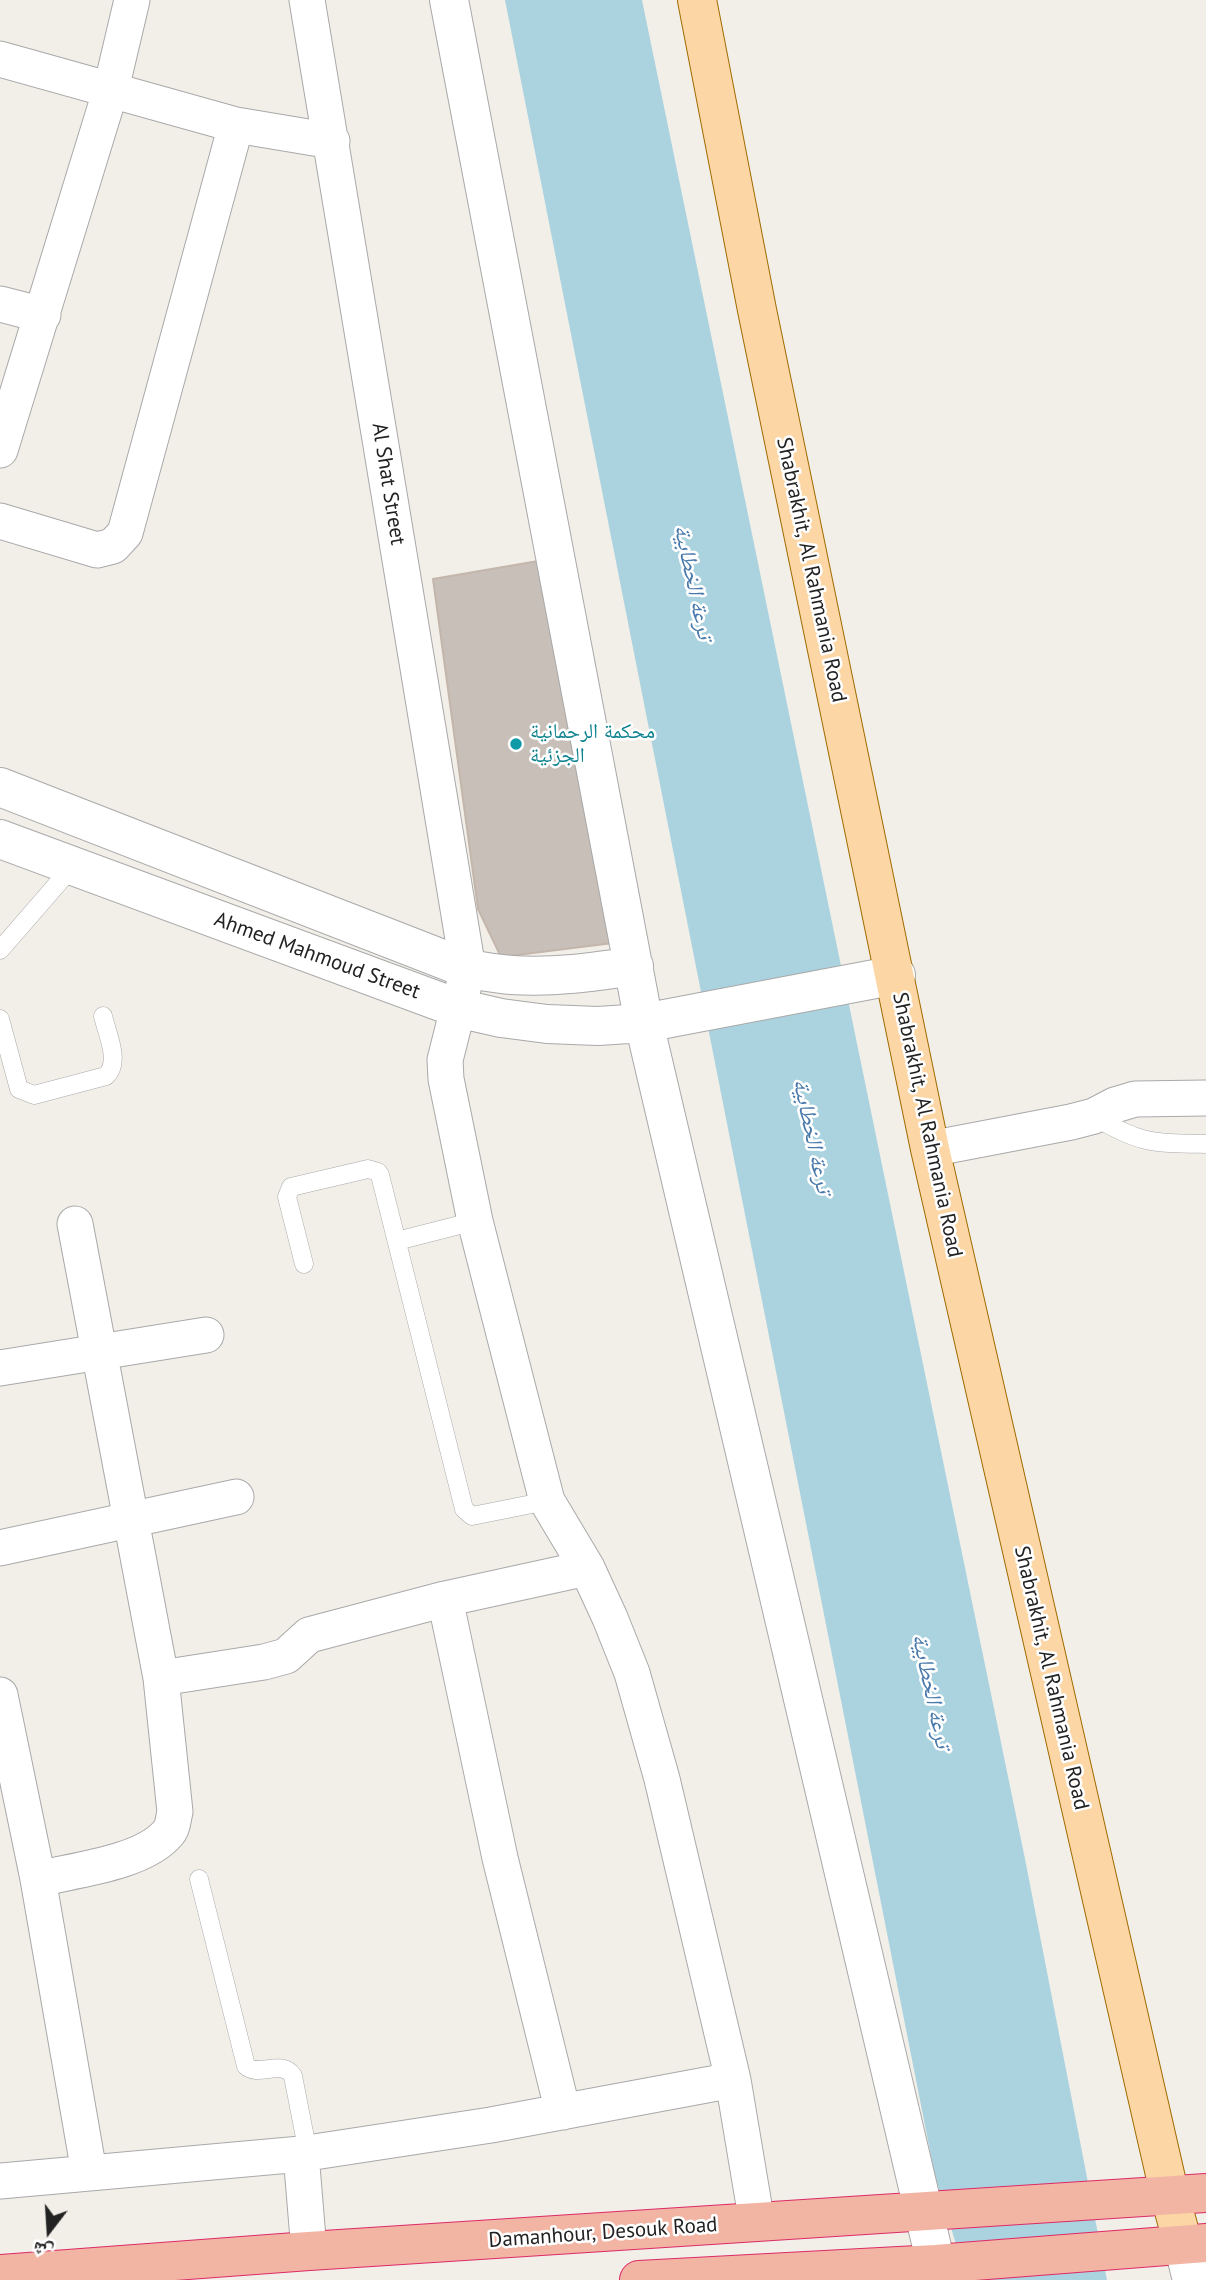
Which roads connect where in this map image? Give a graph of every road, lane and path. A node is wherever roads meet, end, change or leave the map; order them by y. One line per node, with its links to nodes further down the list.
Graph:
1 (132, 0): 6 (street)
2 (307, 0): 8 (street, Al Shat Street)
3 (449, 0): 17 (street)
4 (697, 0): 19 (main road, Shabrakhit, Al Rahmania Road)
5 (0, 59): 6 (street)
6 (111, 89): 7 (street); 10 (street)
7 (236, 124): 8 (street); 12 (street)
8 (332, 141): 18 (street, Al Shat Street)
9 (0, 304): 10 (street)
10 (43, 315): 11 (street)
11 (0, 450)
12 (0, 521)
13 (0, 787): 18 (street, Ahmed Mahmoud Street)
14 (0, 839): 15 (street, Ahmed Mahmoud Street)
15 (73, 866): 16 (lane); 20 (street, Ahmed Mahmoud Street)
16 (0, 950)
17 (634, 966): 18 (street, Ahmed Mahmoud Street); 23 (street)
18 (468, 969): 20 (street)
19 (896, 975): 23 (street, Ahmed Mahmoud Street); 27 (main road, Shabrakhit, Al Rahmania Road)
20 (457, 1008): 23 (street, Ahmed Mahmoud Street); 28 (street)
21 (103, 1016): 22 (lane)
22 (0, 1019)
23 (644, 1023): 51 (street)
24 (1206, 1098): 25 (street)
25 (1094, 1115): 26 (lane); 27 (street)
26 (1206, 1144)
27 (930, 1149): 50 (main road, Shabrakhit, Al Rahmania Road)
28 (475, 1221): 30 (lane); 36 (street)
29 (75, 1224): 33 (street)
30 (397, 1241): 31 (lane); 36 (lane)
31 (304, 1264)
32 (206, 1335): 33 (street)
33 (100, 1351): 34 (street); 37 (street)
34 (0, 1368)
35 (236, 1497): 37 (street)
36 (547, 1501): 39 (street)
37 (132, 1520): 38 (street); 41 (street)
38 (0, 1548)
39 (587, 1568): 40 (street); 45 (street)
40 (445, 1599): 41 (street); 46 (street)
41 (161, 1678): 43 (street)
42 (0, 1695): 43 (street)
43 (38, 1879): 48 (street)
44 (199, 1879): 47 (lane)
45 (733, 2080): 46 (street); 52 (street)
46 (563, 2112): 47 (street)
47 (304, 2154): 48 (street); 53 (street)
48 (89, 2172): 49 (street)
49 (0, 2181)
50 (1173, 2196): 51 (highway, Damanhour, Desouk Road); 54 (main road, Shabrakhit, Al Rahmania Road)
51 (930, 2212): 52 (highway, Damanhour, Desouk Road); 55 (street)
52 (757, 2223): 53 (highway, Damanhour, Desouk Road)
53 (309, 2251): 56 (highway, Damanhour, Desouk Road)
54 (1183, 2254): 55 (highway)
55 (952, 2263): 57 (highway)
56 (0, 2274)
57 (773, 2276): 58 (highway)
58 (639, 2280)

